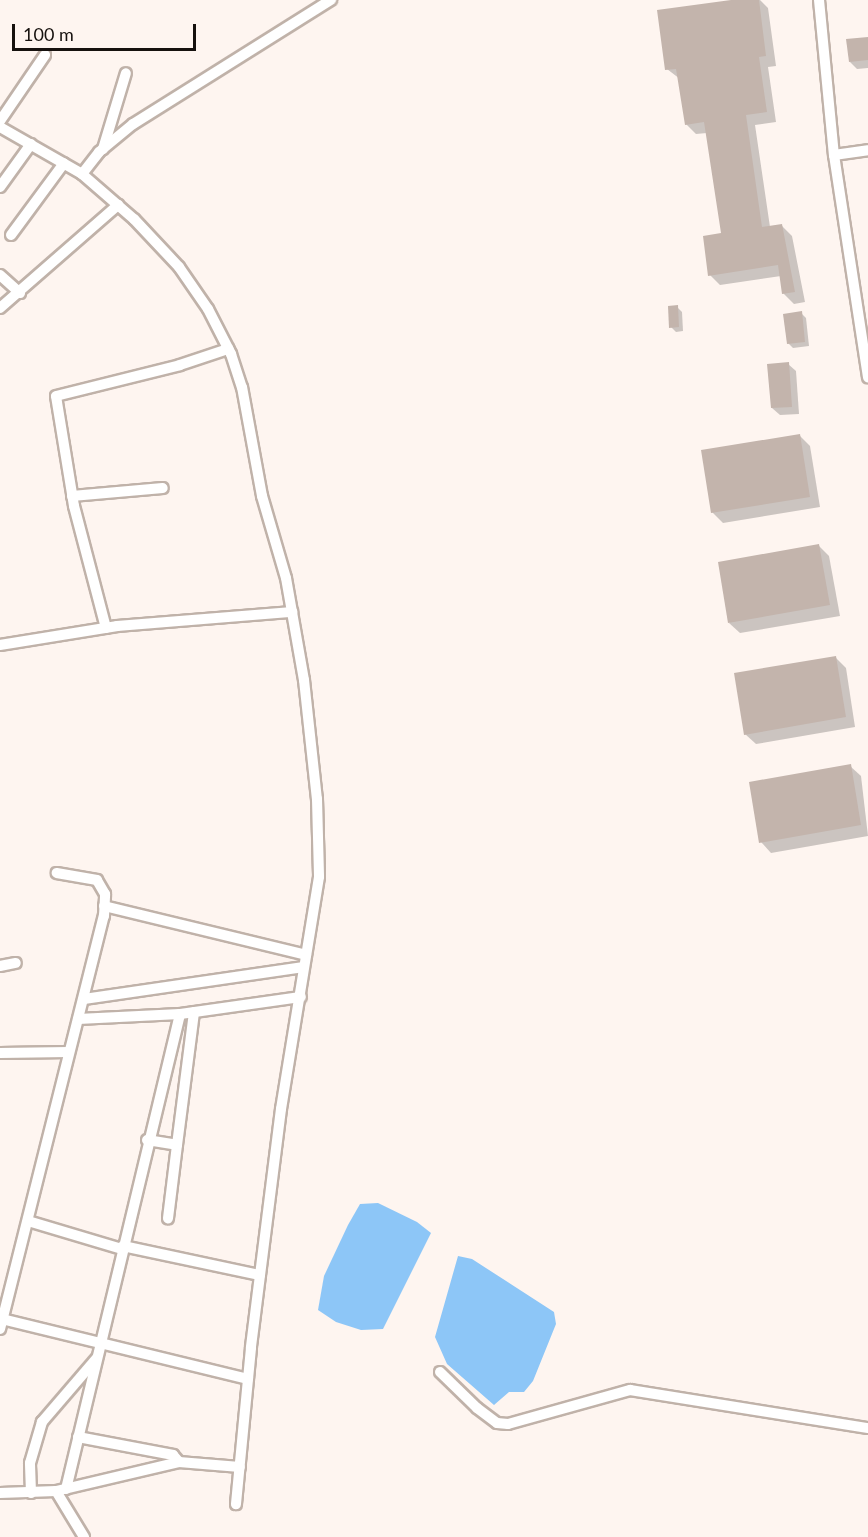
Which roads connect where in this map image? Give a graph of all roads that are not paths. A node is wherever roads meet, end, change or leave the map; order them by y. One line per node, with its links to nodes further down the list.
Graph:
1 (331, 0): 8 (street)
2 (819, 0): 10 (street)
3 (45, 55): 5 (street)
4 (126, 73): 8 (street)
5 (0, 121)
6 (0, 127): 7 (street)
7 (30, 144): 11 (street); 13 (street)
8 (103, 148): 12 (street)
9 (868, 150): 10 (street)
10 (834, 155): 20 (street)
11 (64, 163): 12 (street); 15 (street)
12 (82, 174): 14 (street)
13 (0, 187)
14 (118, 205): 17 (street); 19 (street)
15 (11, 235)
16 (0, 275): 17 (street)
17 (20, 293): 18 (street)
18 (0, 308)
19 (228, 349): 22 (street); 23 (street)
20 (868, 377)
21 (163, 488): 22 (street)
22 (72, 496): 24 (street)
23 (292, 612): 24 (street); 28 (street)
24 (106, 628): 25 (street)
25 (0, 645)
26 (57, 873): 27 (street)
27 (104, 906): 28 (street); 32 (street)
28 (305, 961): 31 (street); 32 (street)
29 (15, 963): 30 (street)
30 (0, 966)
31 (301, 998): 33 (street); 43 (street)
32 (84, 999): 35 (street)
33 (194, 1012): 34 (street); 39 (street)
34 (180, 1014): 35 (street); 38 (street)
35 (78, 1019): 36 (street)
36 (69, 1052): 37 (street); 41 (street)
37 (0, 1053)
38 (147, 1140): 39 (street); 42 (street)
39 (177, 1145): 40 (street)
40 (168, 1218)
41 (28, 1221): 42 (street); 44 (street)
42 (123, 1247): 43 (street); 45 (street)
43 (260, 1275): 48 (street)
44 (1, 1324): 45 (street)
45 (100, 1343): 46 (street); 48 (street)
46 (96, 1359): 50 (street); 55 (street)
47 (440, 1372): 49 (street)
48 (248, 1379): 52 (street)
49 (868, 1428)
50 (78, 1437): 51 (street); 53 (street)
51 (179, 1462): 52 (street); 53 (street)
52 (240, 1467): 56 (street)
53 (61, 1490): 55 (street); 57 (street)
54 (0, 1493): 55 (street)
55 (31, 1493)
56 (237, 1504)
57 (84, 1537)

